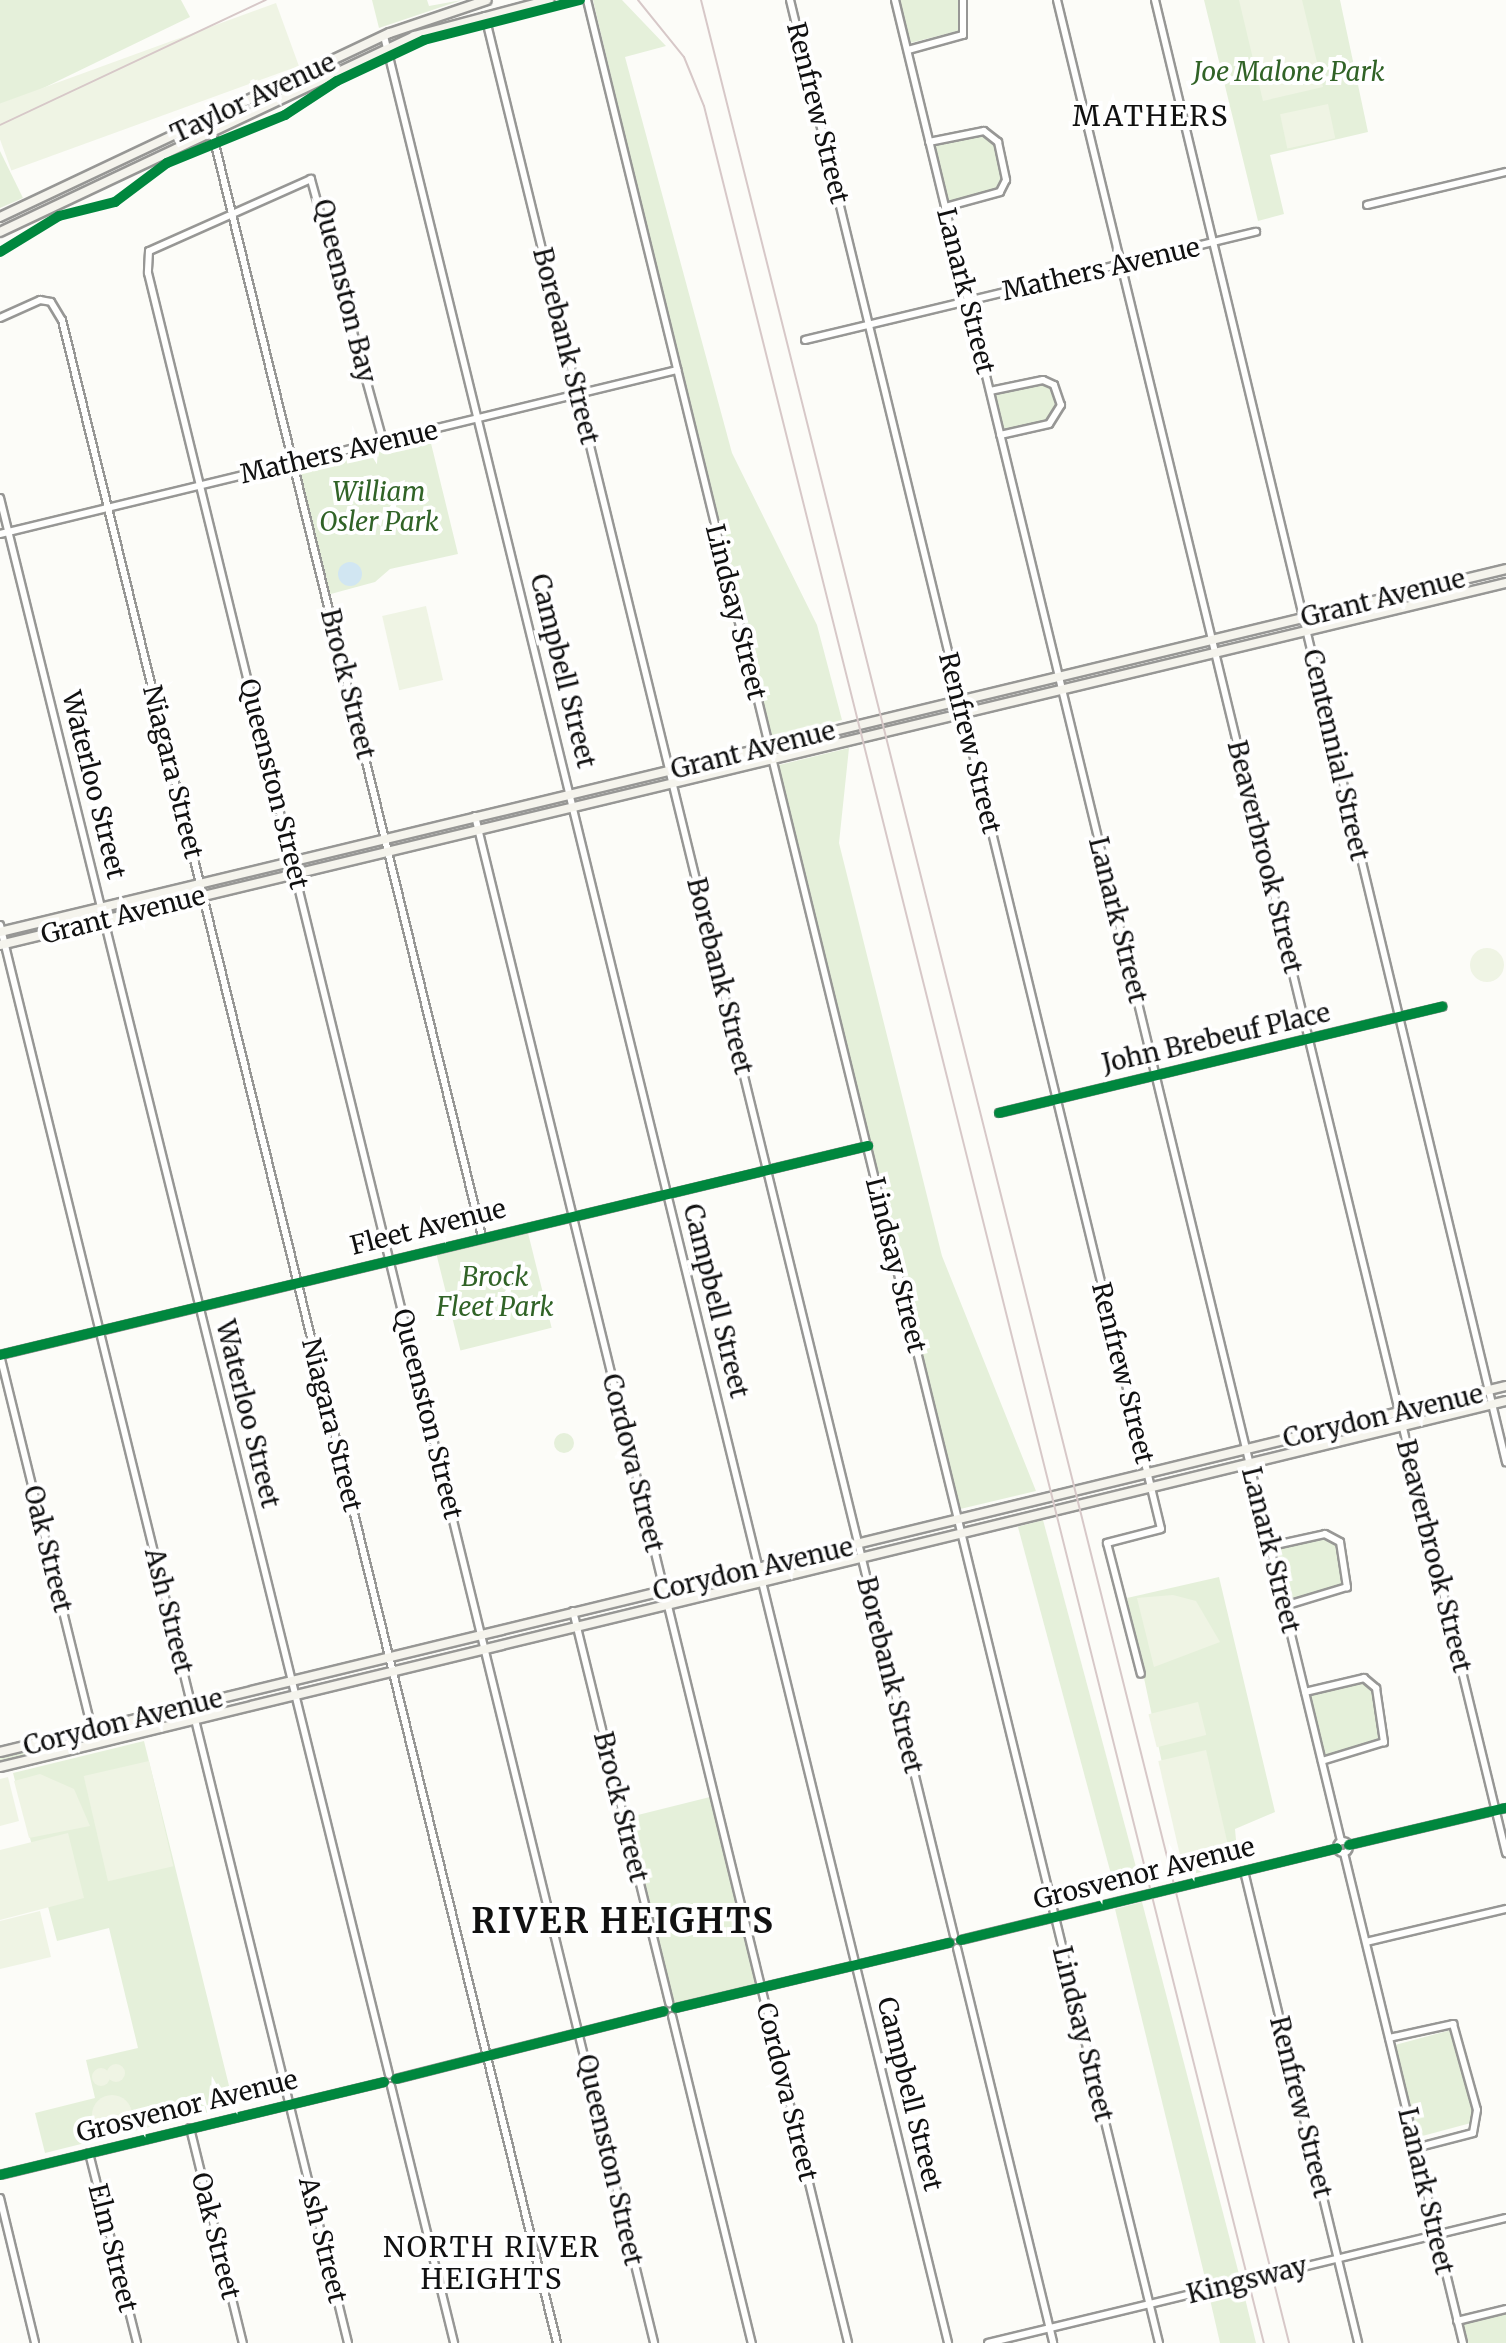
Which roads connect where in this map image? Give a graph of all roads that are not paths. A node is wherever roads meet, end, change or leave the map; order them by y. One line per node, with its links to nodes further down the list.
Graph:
1 (487, 0): 10 (main road, Taylor Avenue)
2 (549, 0): 9 (main road, Taylor Avenue)
3 (587, 0): 30 (street, Lindsay Street)
4 (790, 0): 28 (street, Renfrew Street)
5 (895, 0): 12 (street, Lanark Street)
6 (963, 0): 12 (street)
7 (1057, 0): 25 (street, Beaverbrook Street)
8 (1155, 0): 24 (street, Centennial Street)
9 (485, 16): 11 (main road, Taylor Avenue); 32 (street, Borebank Street)
10 (384, 36): 11 (street, Campbell Street); 16 (main road, Taylor Avenue)
11 (388, 49): 13 (main road, Taylor Avenue); 33 (street, Campbell Street)
12 (908, 50): 14 (street, Lanark Street)
13 (212, 132): 19 (street, Brock Street); 21 (main road, Taylor Avenue)
14 (929, 142): 18 (street, Lanark Street); 18 (street)
15 (1506, 172): 17 (street)
16 (24, 205): 20 (main road, Taylor Avenue); 21 (main road)
17 (1367, 205)
18 (945, 207): 26 (street, Lanark Street)
19 (232, 211): 35 (street, Queenston Bay); 36 (street, Brock Street); 37 (street, Queenston Bay)
20 (0, 217)
21 (12, 226): 22 (main road, Taylor Avenue)
22 (0, 232)
23 (1256, 232): 24 (street, Mathers Avenue)
24 (1213, 243): 25 (street, Mathers Avenue); 44 (street, Centennial Street)
25 (1121, 265): 26 (street, Mathers Avenue); 46 (street, Beaverbrook Street)
26 (968, 300): 28 (street, Mathers Avenue); 31 (street, Lanark Street)
27 (0, 318): 39 (street, Niagara Street)
28 (869, 325): 29 (street, Mathers Avenue); 50 (street, Renfrew Street)
29 (805, 340)
30 (677, 370): 32 (street, Mathers Avenue); 52 (street, Lindsay Street)
31 (990, 391): 34 (street, Lanark Street); 34 (street)
32 (578, 396): 33 (street, Mathers Avenue); 54 (street, Borebank Street)
33 (479, 420): 35 (street, Mathers Avenue); 56 (street, Campbell Street)
34 (1000, 435): 48 (street, Lanark Street)
35 (383, 441): 36 (street, Mathers Avenue)
36 (293, 461): 37 (street, Mathers Avenue); 60 (street, Brock Street)
37 (201, 484): 39 (street, Mathers Avenue); 62 (street, Queenston Street)
38 (0, 498): 40 (street, Waterloo Street)
39 (109, 507): 40 (street, Mathers Avenue); 64 (street, Niagara Street)
40 (9, 531): 41 (street, Mathers Avenue); 66 (street, Waterloo Street)
41 (0, 534)
42 (1506, 569): 44 (main road, Grant Avenue)
43 (1506, 583): 45 (main road, Grant Avenue)
44 (1303, 617): 45 (street, Centennial Street); 46 (main road, Grant Avenue)
45 (1306, 631): 47 (main road, Grant Avenue); 71 (street, Centennial Street)
46 (1212, 639): 47 (street, Beaverbrook Street); 48 (main road, Grant Avenue)
47 (1215, 653): 49 (main road, Grant Avenue); 72 (street, Beaverbrook Street)
48 (1059, 675): 49 (street, Lanark Street); 50 (main road, Grant Avenue)
49 (1062, 689): 51 (main road, Grant Avenue); 73 (street, Lanark Street)
50 (959, 699): 51 (street, Renfrew Street); 52 (main road, Grant Avenue)
51 (963, 713): 53 (main road, Grant Avenue); 74 (street, Renfrew Street)
52 (769, 746): 53 (street, Lindsay Street); 54 (main road, Grant Avenue)
53 (773, 759): 55 (main road, Grant Avenue); 76 (street, Lindsay Street)
54 (670, 770): 55 (street, Borebank Street); 56 (main road, Grant Avenue)
55 (673, 783): 57 (main road, Grant Avenue); 77 (street, Borebank Street)
56 (570, 795): 57 (street, Campbell Street); 58 (main road, Grant Avenue)
57 (574, 807): 59 (main road, Grant Avenue); 78 (street, Campbell Street)
58 (475, 816): 59 (street, Cordova Street); 60 (main road, Grant Avenue)
59 (478, 830): 61 (main road, Grant Avenue); 79 (street, Cordova Street)
60 (384, 837): 61 (street, Brock Street); 62 (main road, Grant Avenue)
61 (388, 850): 63 (main road, Grant Avenue); 80 (street, Brock Street)
62 (292, 860): 63 (street, Queenston Street); 64 (main road, Grant Avenue)
63 (296, 873): 65 (main road, Grant Avenue); 81 (street, Queenston Street)
64 (200, 882): 65 (street, Niagara Street); 66 (main road, Grant Avenue)
65 (203, 896): 67 (main road, Grant Avenue); 82 (street, Niagara Street)
66 (101, 906): 67 (street, Waterloo Street); 68 (main road, Grant Avenue)
67 (104, 920): 69 (main road, Grant Avenue); 83 (street, Waterloo Street)
68 (0, 929): 69 (street, Ash Street)
69 (2, 945): 84 (street, Ash Street)
70 (1442, 1007): 71 (street, John Brebeuf Place)
71 (1399, 1018): 72 (street, John Brebeuf Place); 87 (street, Centennial Street)
72 (1309, 1039): 73 (street, John Brebeuf Place); 90 (street, Beaverbrook Street)
73 (1155, 1075): 74 (street, John Brebeuf Place); 92 (street, Lanark Street)
74 (1057, 1099): 75 (street, John Brebeuf Place); 95 (street, Renfrew Street)
75 (999, 1113)
76 (868, 1146): 77 (street, Fleet Avenue); 97 (street, Lindsay Street)
77 (766, 1168): 78 (street, Fleet Avenue); 99 (street, Borebank Street)
78 (668, 1194): 79 (street, Fleet Avenue); 102 (street, Campbell Street)
79 (573, 1215): 80 (street, Fleet Avenue); 104 (street, Cordova Street)
80 (482, 1236): 81 (street, Fleet Avenue)
81 (390, 1259): 82 (street, Fleet Avenue); 109 (street, Queenston Street)
82 (298, 1283): 83 (street, Fleet Avenue); 111 (street, Niagara Street)
83 (199, 1306): 84 (street, Fleet Avenue); 114 (street, Waterloo Street)
84 (100, 1331): 85 (street, Fleet Avenue); 117 (street, Ash Street)
85 (0, 1355): 119 (street, Oak Street)
86 (1506, 1386): 87 (main road, Corydon Avenue)
87 (1489, 1390): 89 (street, Centennial Street); 90 (main road, Corydon Avenue)
88 (1506, 1401): 89 (main road, Corydon Avenue)
89 (1492, 1405): 91 (main road, Corydon Avenue); 93 (street, Centennial Street)
90 (1399, 1412): 91 (street, Beaverbrook Street); 92 (main road, Corydon Avenue)
91 (1402, 1426): 94 (main road, Corydon Avenue); 125 (street, Beaverbrook Street)
92 (1246, 1448): 94 (street, Lanark Street); 95 (main road, Corydon Avenue)
93 (1506, 1462)
94 (1250, 1463): 96 (main road, Corydon Avenue); 100 (street, Lanark Street)
95 (1147, 1473): 96 (street, Renfrew Street); 97 (main road, Corydon Avenue)
96 (1150, 1486): 98 (main road, Corydon Avenue); 113 (street, Renfrew Street)
97 (958, 1518): 98 (street, Lindsay Street); 99 (main road, Corydon Avenue)
98 (961, 1533): 101 (main road, Corydon Avenue); 133 (street, Lindsay Street)
99 (858, 1543): 101 (street, Borebank Street); 102 (main road, Corydon Avenue)
100 (1271, 1546): 106 (street, Lanark Street); 106 (street)
101 (861, 1557): 103 (main road, Corydon Avenue); 134 (street, Borebank Street)
102 (758, 1568): 103 (street, Campbell Street); 104 (main road, Corydon Avenue)
103 (762, 1581): 105 (main road, Corydon Avenue); 139 (street, Campbell Street)
104 (664, 1590): 105 (street, Cordova Street); 107 (main road, Corydon Avenue)
105 (667, 1604): 108 (main road, Corydon Avenue); 140 (street, Cordova Street)
106 (1284, 1606): 115 (street, Lanark Street)
107 (573, 1611): 108 (street, Brock Street); 109 (main road, Corydon Avenue)
108 (577, 1625): 110 (main road, Corydon Avenue); 141 (street, Brock Street)
109 (481, 1634): 110 (street, Queenston Street); 111 (main road, Corydon Avenue)
110 (484, 1648): 112 (main road, Corydon Avenue); 145 (street, Queenston Street)
111 (389, 1657): 112 (street, Niagara Street); 114 (main road, Corydon Avenue)
112 (393, 1670): 116 (main road, Corydon Avenue); 147 (street, Niagara Street)
113 (1141, 1674)
114 (291, 1680): 116 (street, Waterloo Street); 117 (main road, Corydon Avenue)
115 (1305, 1692): 122 (street, Lanark Street); 122 (street)
116 (295, 1694): 118 (main road, Corydon Avenue); 148 (street, Waterloo Street)
117 (192, 1705): 118 (street, Ash Street); 119 (main road, Corydon Avenue)
118 (196, 1719): 120 (main road, Corydon Avenue); 152 (street, Ash Street)
119 (92, 1729): 120 (street, Oak Street); 121 (main road, Corydon Avenue)
120 (95, 1743): 123 (main road, Corydon Avenue)
121 (0, 1752)
122 (1322, 1761): 126 (street, Lanark Street)
123 (0, 1767)
124 (1506, 1808): 125 (street)
125 (1496, 1811): 127 (street); 130 (street, Beaverbrook Street)
126 (1341, 1841): 127 (street); 128 (street)
127 (1349, 1845): 129 (street)
128 (1337, 1848): 129 (street); 131 (street, Grosvenor Avenue)
129 (1344, 1853): 136 (street, Lanark Street)
130 (1506, 1853)
131 (1244, 1871): 133 (street, Grosvenor Avenue); 160 (street, Renfrew Street)
132 (1506, 1909): 136 (street)
133 (1054, 1918): 135 (street, Grosvenor Avenue); 161 (street, Lindsay Street)
134 (954, 1936): 135 (street); 137 (street)
135 (961, 1940): 138 (street)
136 (1366, 1942): 146 (street, Lanark Street)
137 (949, 1943): 138 (street); 139 (street)
138 (957, 1948): 164 (street)
139 (856, 1966): 140 (street); 174 (street, Campbell Street)
140 (762, 1989): 142 (street); 173 (street, Cordova Street)
141 (669, 2003): 142 (street); 143 (street)
142 (676, 2008): 144 (street)
143 (664, 2011): 144 (street); 145 (street)
144 (672, 2016): 172 (street)
145 (580, 2033): 147 (street); 171 (street, Queenston Street)
146 (1389, 2038): 154 (street, Lanark Street); 154 (street)
147 (486, 2056): 149 (street); 170 (street, Niagara Street)
148 (389, 2075): 149 (street); 150 (street)
149 (396, 2079): 151 (street)
150 (384, 2082): 151 (street); 152 (street, Grosvenor Avenue)
151 (391, 2086): 169 (street)
152 (289, 2104): 153 (street, Grosvenor Avenue); 168 (street, Ash Street)
153 (190, 2128): 155 (street, Grosvenor Avenue); 167 (street, Oak Street)
154 (1416, 2148): 159 (street, Lanark Street)
155 (89, 2153): 156 (street, Grosvenor Avenue); 166 (street, Elm Street)
156 (0, 2175)
157 (0, 2198): 165 (street)
158 (1506, 2218): 159 (street, Kingsway)
159 (1436, 2235): 160 (street, Kingsway); 163 (street, Lanark Street)
160 (1338, 2258): 161 (street, Kingsway); 178 (street, Renfrew Street)
161 (1149, 2304): 164 (street, Kingsway); 177 (street, Lindsay Street)
162 (1506, 2309): 163 (street)
163 (1457, 2321): 179 (street, Lanark Street)
164 (1050, 2329): 175 (street, Kingsway); 176 (street)
165 (35, 2343)
166 (137, 2343)
167 (243, 2343)
168 (348, 2343)
169 (454, 2343)
170 (557, 2343)
171 (654, 2343)
172 (752, 2343)
173 (848, 2343)
174 (948, 2343)
175 (988, 2343)
176 (1053, 2343)
177 (1159, 2343)
178 (1358, 2343)
179 (1463, 2343)

